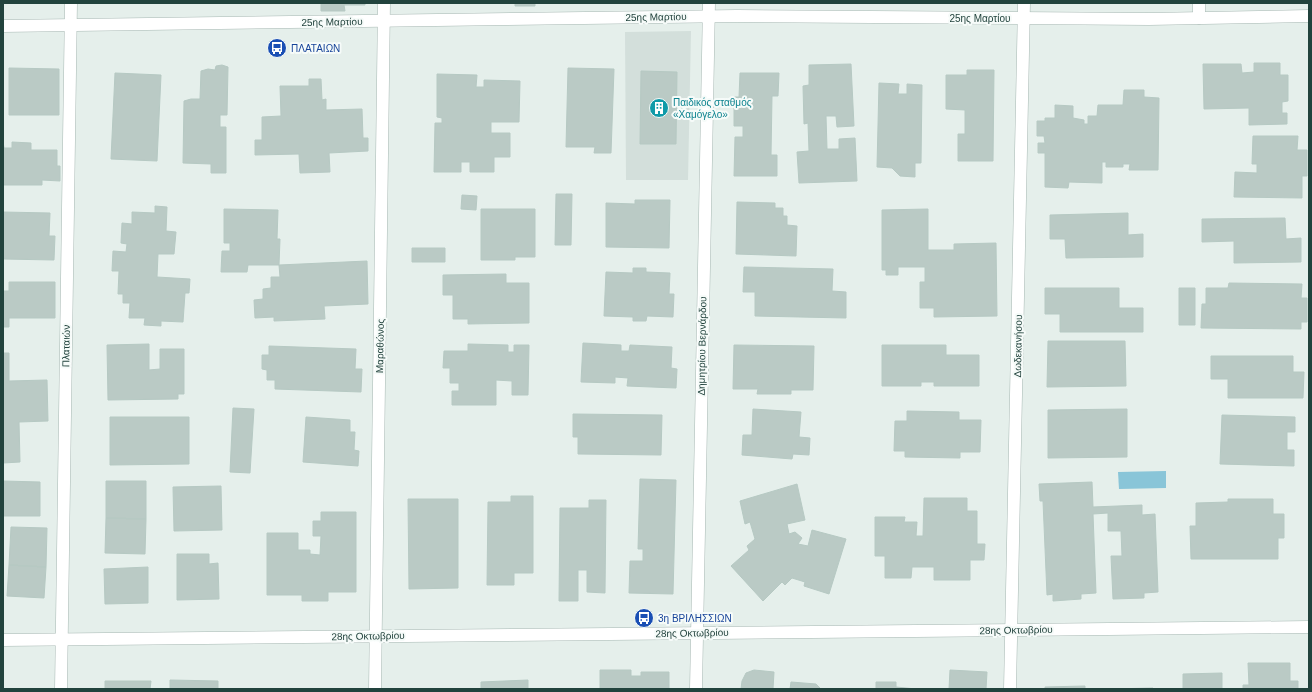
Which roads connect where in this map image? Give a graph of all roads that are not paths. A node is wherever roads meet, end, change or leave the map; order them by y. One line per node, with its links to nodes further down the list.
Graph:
1 (71, 3): 11 (street, Πλαταιών)
2 (384, 3): 10 (street, Μαραθώνος)
3 (708, 3): 6 (street, Δημητρίου Βερνάρδου)
4 (1024, 3): 9 (street, Δωδεκανήσου)
5 (1199, 3): 8 (street)
6 (708, 16): 9 (street, 25ης Μαρτίου); 10 (street, 25ης Μαρτίου); 15 (street, Δημητρίου Βερνάρδου)
7 (1309, 16): 8 (street, 25ης Μαρτίου)
8 (1199, 18): 9 (street, 25ης Μαρτίου)
9 (1024, 19): 14 (street, Δωδεκανήσου)
10 (384, 22): 11 (street, 25ης Μαρτίου); 16 (street, Μαραθώνος)
11 (71, 25): 12 (street, 25ης Μαρτίου); 18 (street, Πλαταιών)
12 (3, 26)
13 (1309, 627): 14 (street, 28ης Οκτωβρίου)
14 (1012, 630): 15 (street, 28ης Οκτωβρίου); 22 (street, Δωδεκανήσου)
15 (697, 633): 16 (street, 28ης Οκτωβρίου); 21 (street, Δημητρίου Βερνάρδου)
16 (376, 636): 18 (street, 28ης Οκτωβρίου); 20 (street, Μαραθώνος)
17 (3, 640): 18 (street, 28ης Οκτωβρίου)
18 (62, 640): 19 (street, Πλαταιών)
19 (61, 689)
20 (375, 689)
21 (696, 689)
22 (1010, 689)

